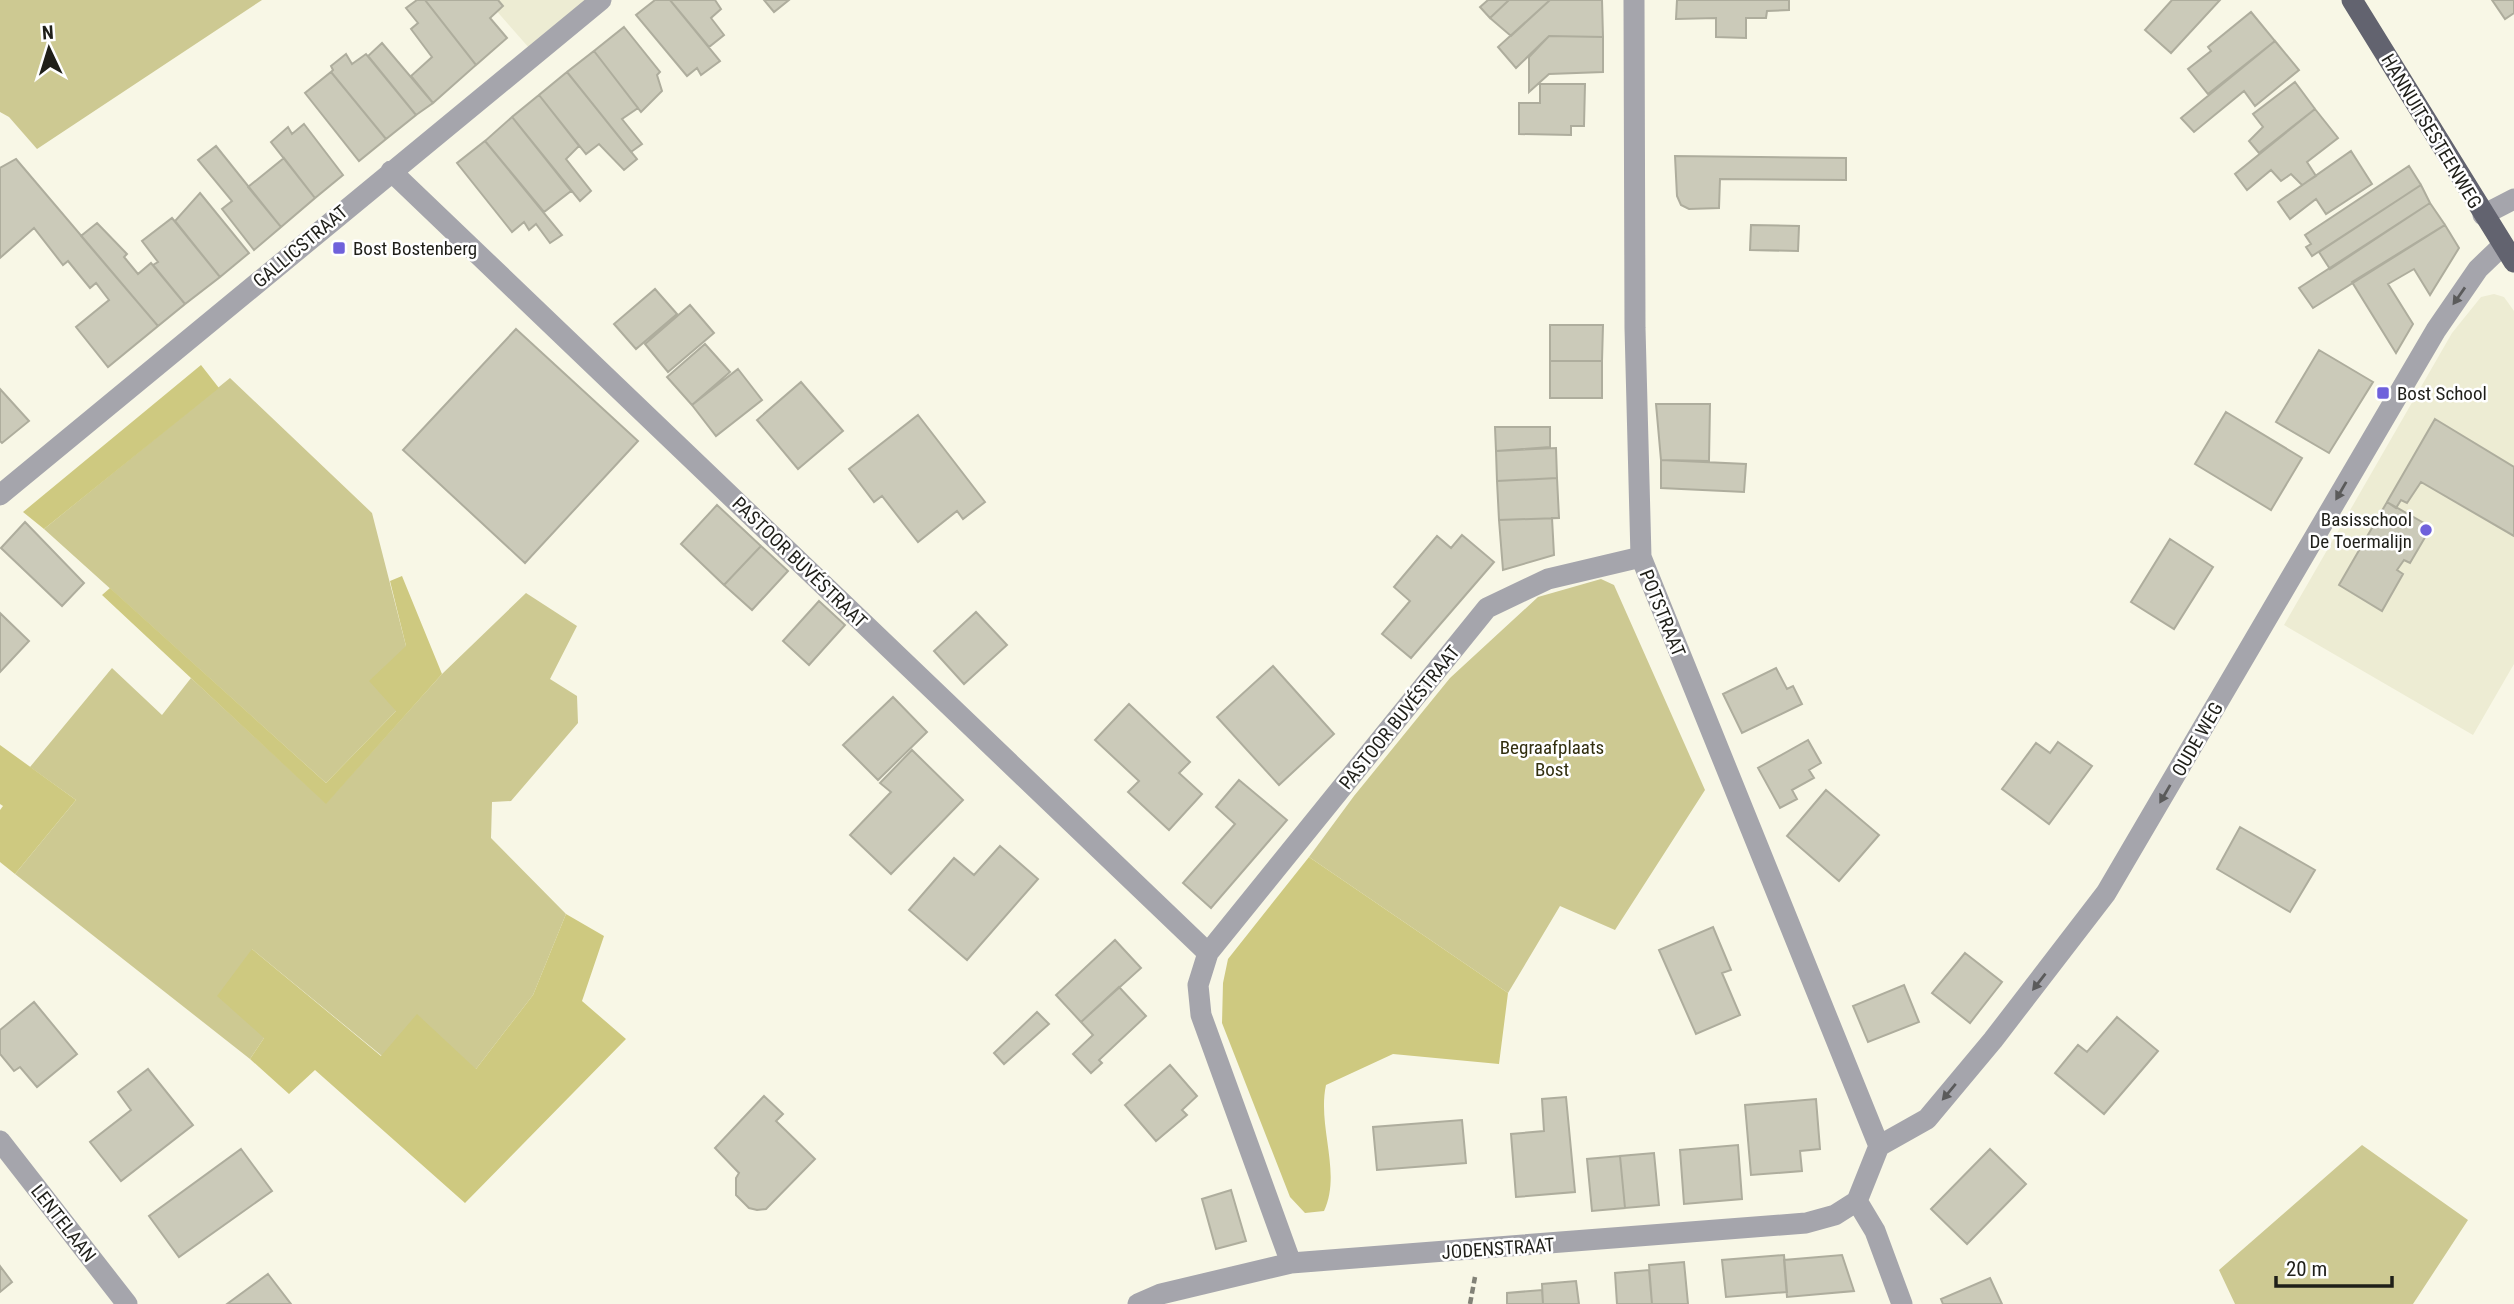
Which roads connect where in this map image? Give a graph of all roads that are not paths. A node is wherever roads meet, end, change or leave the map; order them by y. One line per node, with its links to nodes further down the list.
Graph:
1 (601, 0): 4 (street, GALLICSTRAAT)
2 (1634, 0): 9 (street, POTSTRAAT)
3 (2352, 0): 6 (main road, HANNUITSESTEENWEG)
4 (391, 170): 8 (street, GALLICSTRAAT); 10 (street, PASTOOR BUVÉSTRAAT)
5 (2514, 199): 6 (street)
6 (2483, 215): 7 (main road, HANNUITSESTEENWEG)
7 (2509, 253): 12 (street, OUDE WEG, one-way to 12)
8 (0, 495)
9 (1641, 557): 10 (street, PASTOOR BUVÉSTRAAT); 12 (street, POTSTRAAT)
10 (1208, 953): 14 (street, PASTOOR BUVÉSTRAAT)
11 (0, 1141): 15 (street, LENTELAAN)
12 (1880, 1146): 13 (street)
13 (1857, 1201): 14 (street, JODENSTRAAT); 17 (street)
14 (1291, 1263): 16 (street, JODENSTRAAT)
15 (127, 1304)
16 (1138, 1304)
17 (1902, 1304)

